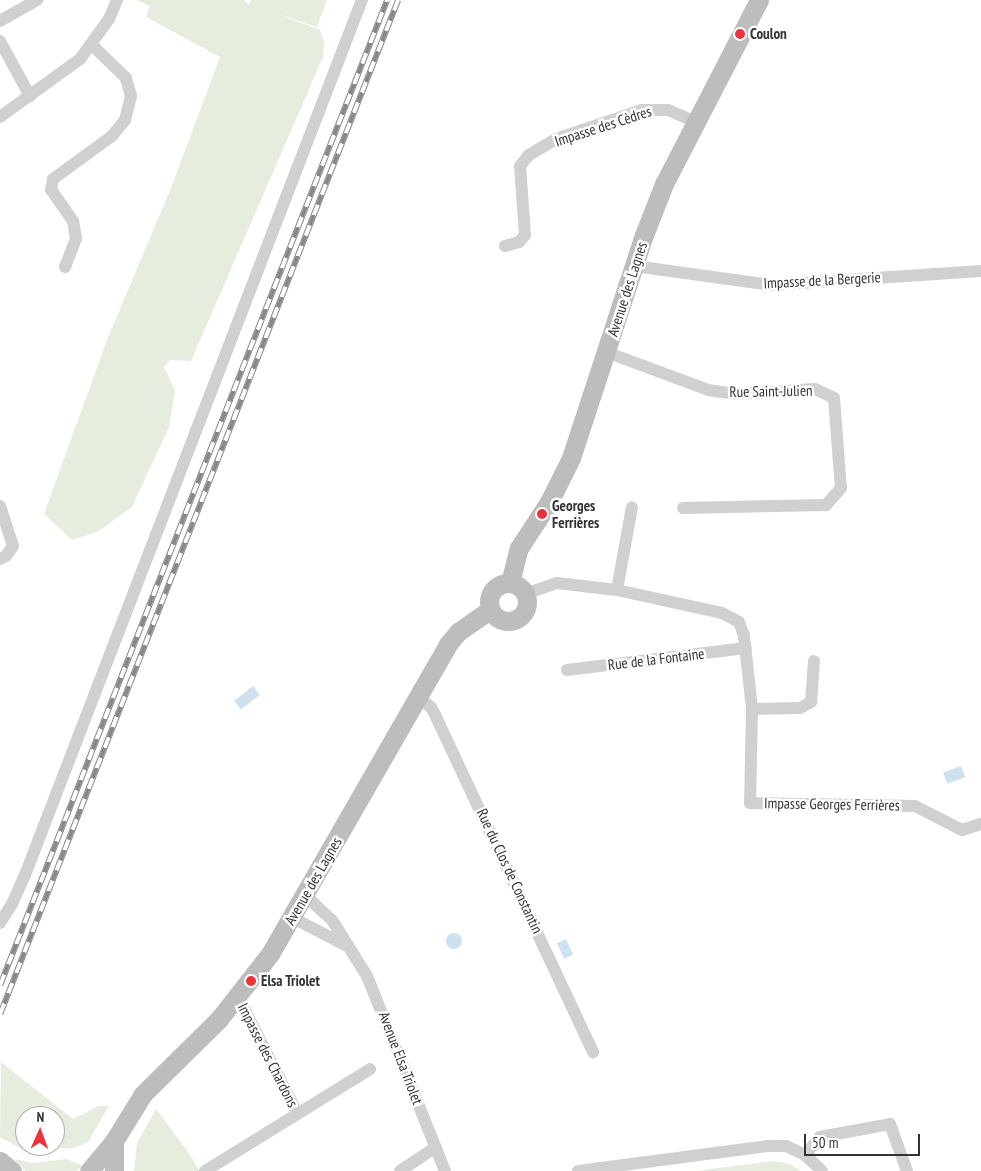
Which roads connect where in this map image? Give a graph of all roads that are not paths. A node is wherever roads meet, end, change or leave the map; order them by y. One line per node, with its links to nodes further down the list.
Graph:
1 (37, 0): 5 (street)
2 (116, 0): 7 (street)
3 (362, 0): 32 (street)
4 (754, 2): 10 (street, Avenue des Lagnes)
5 (0, 21)
6 (0, 41): 8 (street)
7 (92, 46): 8 (street); 13 (street)
8 (30, 96): 9 (street)
9 (0, 117)
10 (694, 121): 11 (street, Impasse des Cèdres); 12 (street, Avenue des Lagnes)
11 (505, 246)
12 (634, 266): 14 (street, Impasse de la Bergerie); 15 (street, Avenue des Lagnes)
13 (66, 267)
14 (981, 271)
15 (606, 352): 18 (street, Rue Saint-Julien); 20 (street, Avenue des Lagnes)
16 (0, 506): 19 (street)
17 (632, 507): 21 (street)
18 (684, 508)
19 (0, 559)
20 (510, 583): 22 (street); 23 (street)
21 (617, 590): 22 (street, Impasse Georges Ferrières); 24 (street, Impasse Georges Ferrières)
22 (525, 594): 23 (street)
23 (491, 609): 27 (street, Avenue des Lagnes)
24 (746, 648): 26 (street, Rue de la Fontaine); 28 (street, Impasse Georges Ferrières)
25 (814, 660): 28 (street)
26 (567, 670)
27 (418, 697): 30 (street, Avenue des Lagnes); 35 (street, Rue du Clos de Constantin)
28 (752, 709): 29 (street, Impasse Georges Ferrières)
29 (981, 824)
30 (306, 896): 31 (street, Avenue des Lagnes); 33 (street, Avenue Elsa Triolet)
31 (293, 918): 33 (street, Avenue Elsa Triolet); 34 (street, Avenue des Lagnes)
32 (0, 923)
33 (349, 948): 39 (street, Avenue Elsa Triolet)
34 (238, 997): 37 (street, Impasse des Chardons); 38 (street, Avenue des Lagnes)
35 (593, 1052)
36 (370, 1069): 37 (street, Impasse des Chardons)
37 (298, 1114): 45 (street, Impasse des Chardons)
38 (114, 1140): 43 (street, Avenue des Lagnes); 44 (street)
39 (436, 1147): 46 (street); 47 (street, Avenue Elsa Triolet)
40 (805, 1154): 48 (street); 49 (street); 50 (street)
41 (0, 1161): 42 (street)
42 (12, 1171)
43 (89, 1171)
44 (114, 1171)
45 (205, 1171)
46 (400, 1171)
47 (445, 1171)
48 (578, 1171)
49 (822, 1171)
50 (907, 1171)

